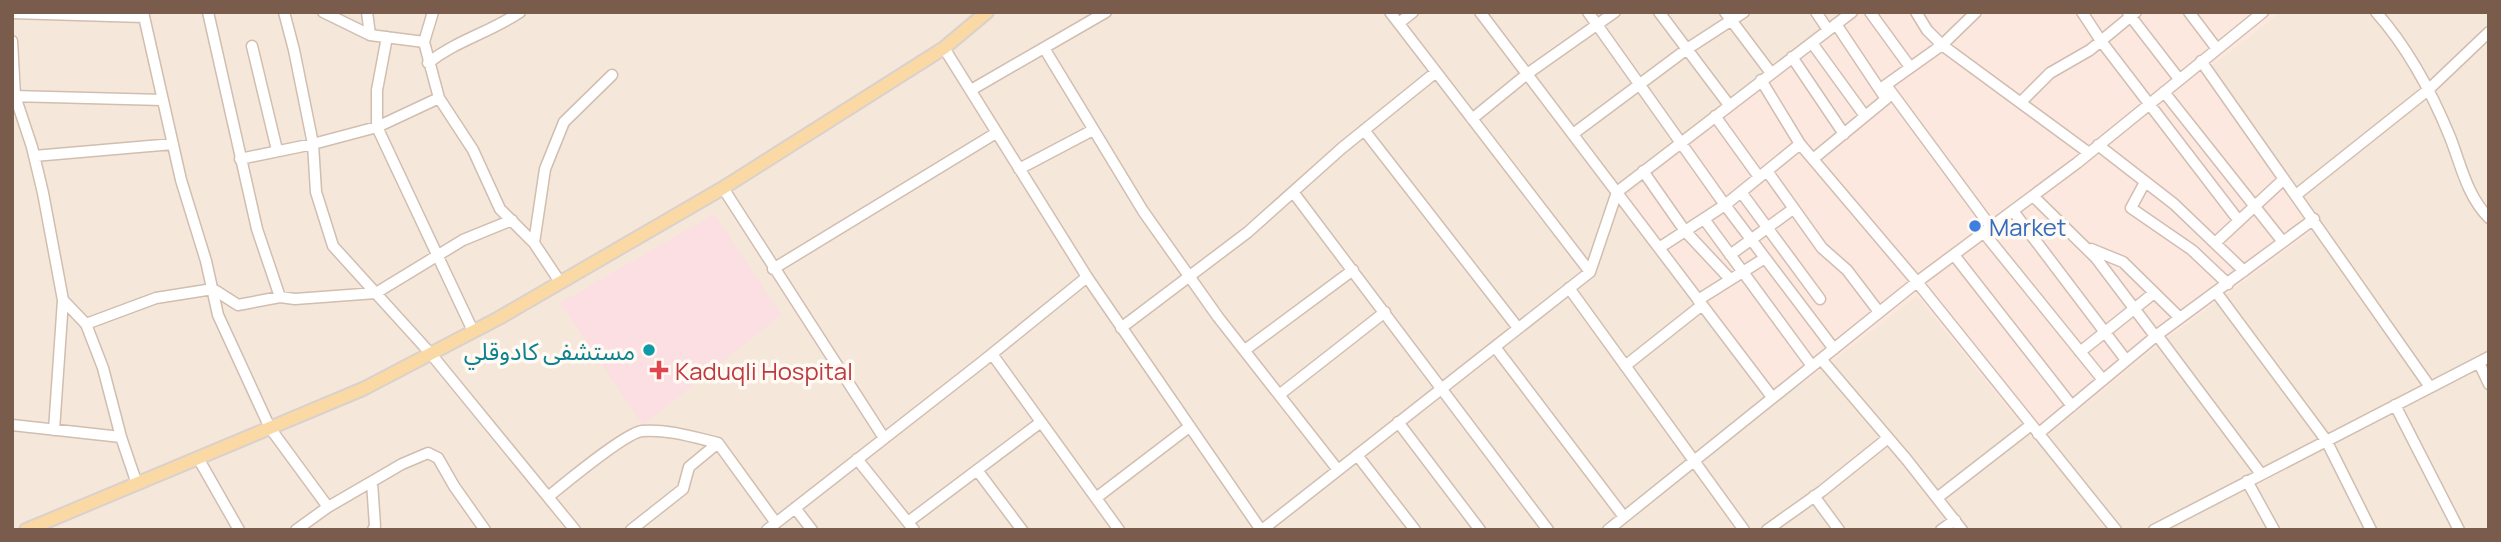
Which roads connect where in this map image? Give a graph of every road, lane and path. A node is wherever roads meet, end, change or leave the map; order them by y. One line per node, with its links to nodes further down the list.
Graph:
1 (208, 12): 87 (street)
2 (284, 12): 81 (street)
3 (323, 12): 37 (street)
4 (367, 12): 37 (street)
5 (433, 12): 41 (street)
6 (520, 12): 51 (street)
7 (987, 12): 45 (main road)
8 (1106, 12): 46 (street)
9 (1390, 12): 32 (street)
10 (1413, 12): 32 (street)
11 (1588, 12): 34 (street)
12 (1615, 12): 34 (street)
13 (1659, 12): 48 (street)
14 (1725, 12): 31 (street)
15 (1744, 12): 31 (street)
16 (1816, 12): 35 (street)
17 (1852, 12): 35 (street)
18 (1870, 12): 52 (street)
19 (1916, 12): 43 (street)
20 (1976, 12): 43 (street)
21 (2082, 12): 40 (street)
22 (2189, 12): 47 (street)
23 (2242, 12): 33 (street)
24 (2263, 12): 33 (street)
25 (2376, 12): 62 (street)
26 (12, 13): 27 (street)
27 (52, 13): 30 (street)
28 (2131, 13): 40 (street); 57 (street)
29 (1484, 14): 55 (street)
30 (143, 15): 66 (street)
31 (1732, 22): 48 (street); 54 (street)
32 (1399, 23): 53 (street)
33 (2250, 23): 47 (street)
34 (1597, 25): 55 (street); 59 (street)
35 (1832, 27): 42 (street); 60 (street)
36 (2489, 32): 62 (street)
37 (370, 35): 38 (street)
38 (387, 37): 41 (street); 73 (street)
39 (12, 41): 64 (street)
40 (2101, 41): 67 (street); 68 (street)
41 (424, 42): 51 (street)
42 (1812, 43): 49 (street); 71 (street)
43 (1942, 45): 52 (street); 67 (street)
44 (252, 46): 84 (street)
45 (944, 48): 61 (street); 94 (main road)
46 (1044, 48): 61 (street); 74 (street)
47 (2217, 49): 50 (street)
48 (1687, 50): 59 (street); 69 (street)
49 (1792, 57): 54 (street); 78 (street)
50 (2201, 61): 57 (street); 92 (street)
51 (428, 63): 65 (street)
52 (1910, 67): 60 (street)
53 (1436, 72): 72 (street); 75 (street)
54 (1771, 73): 58 (street)
55 (1527, 74): 72 (street); 77 (street)
56 (612, 75): 114 (street)
57 (2179, 79): 63 (street)
58 (1761, 80): 69 (street); 82 (street)
59 (1640, 84): 77 (street); 79 (street)
60 (1883, 87): 71 (street); 110 (street)
61 (971, 90): 76 (street)
62 (2428, 90): 98 (street); 104 (street)
63 (2164, 92): 68 (street); 101 (street)
64 (14, 96): 66 (street); 86 (street)
65 (439, 98): 73 (street); 107 (street)
66 (163, 100): 80 (street)
67 (2021, 102): 85 (street)
68 (2149, 103): 83 (street); 108 (street)
69 (1730, 105): 70 (street)
70 (1715, 116): 79 (street); 91 (street)
71 (1865, 116): 78 (street)
72 (1472, 119): 125 (street)
73 (377, 127): 81 (street); 118 (street)
74 (1093, 130): 89 (street); 127 (street)
75 (1364, 131): 95 (street); 148 (street)
76 (996, 133): 89 (street); 122 (street)
77 (1573, 134): 96 (street)
78 (1844, 134): 88 (street)
79 (1681, 142): 90 (street); 100 (street)
80 (173, 144): 86 (street); 134 (street)
81 (313, 144): 84 (street); 136 (street)
82 (1800, 144): 88 (street); 91 (street)
83 (2098, 145): 85 (street); 93 (street)
84 (277, 150): 87 (street)
85 (2089, 153): 99 (street)
86 (34, 156): 140 (street)
87 (240, 159): 138 (street)
88 (1813, 159): 131 (street)
89 (1019, 169): 128 (street)
90 (1643, 171): 96 (street); 111 (street)
91 (1763, 174): 97 (street); 102 (street)
92 (2284, 179): 98 (street); 101 (street)
93 (2145, 182): 115 (street); 132 (street)
94 (723, 188): 122 (street); 130 (main road)
95 (1293, 192): 123 (street); 127 (street)
96 (1617, 192): 117 (street); 125 (street)
97 (1741, 192): 100 (street); 109 (street)
98 (2296, 195): 106 (street)
99 (2033, 196): 103 (street); 116 (street)
100 (1725, 205): 105 (street); 112 (street)
101 (2255, 206): 108 (street); 113 (street)
102 (1793, 209): 109 (street); 144 (street)
103 (2013, 211): 110 (street); 150 (street)
104 (2489, 218)
105 (1704, 219): 111 (street); 119 (street)
106 (2314, 219): 113 (street); 165 (street)
107 (512, 220): 114 (street); 118 (street)
108 (2239, 221): 115 (street)
109 (1768, 228): 112 (street); 139 (street)
110 (1987, 230): 120 (street); 155 (street)
111 (1685, 231): 117 (street); 129 (street)
112 (1752, 241): 119 (street); 121 (street)
113 (2283, 242): 124 (street)
114 (534, 243): 130 (street)
115 (2215, 243): 124 (street)
116 (2084, 246): 137 (street); 142 (street)
117 (1660, 248): 141 (street)
118 (439, 254): 136 (street); 149 (street)
119 (1730, 255): 126 (street)
120 (1954, 255): 131 (street); 170 (street)
121 (1765, 258): 126 (street); 153 (street)
122 (773, 269): 179 (street)
123 (1353, 270): 143 (street); 154 (street)
124 (2244, 271): 132 (street)
125 (1590, 272): 133 (street)
126 (1743, 272): 129 (street); 160 (street)
127 (1191, 276): 147 (street); 154 (street)
128 (1087, 277): 147 (street); 157 (street)
129 (1730, 279): 141 (street)
130 (560, 282): 149 (main road)
131 (1917, 282): 144 (street); 177 (street)
132 (2228, 284): 135 (street)
133 (1569, 288): 148 (street); 162 (street)
134 (213, 289): 138 (street); 146 (street); 175 (street)
135 (2216, 292): 145 (street); 181 (street)
136 (376, 293): 138 (street); 156 (street)
137 (2154, 293): 142 (street); 145 (street)
138 (280, 297)
139 (1820, 299)
140 (63, 300): 146 (street); 176 (street)
141 (1700, 302): 162 (street); 168 (street)
142 (2134, 308): 150 (street); 151 (street)
143 (1385, 312): 166 (street); 167 (street)
144 (1880, 312): 153 (street)
145 (2180, 318): 151 (street)
146 (86, 324): 178 (street)
147 (1121, 328): 174 (street)
148 (1518, 328): 152 (street)
149 (474, 331): 156 (main road)
150 (2104, 331): 155 (street); 159 (street)
151 (2156, 335): 159 (street); 189 (street)
152 (1494, 347): 166 (street); 199 (street)
153 (1834, 349): 160 (street)
154 (1244, 350): 167 (street)
155 (2080, 352): 163 (street)
156 (431, 354): 175 (main road); 194 (street)
157 (992, 354): 171 (street); 179 (street)
158 (2489, 357): 161 (street)
159 (2126, 360): 163 (street)
160 (1816, 362): 168 (street); 180 (street)
161 (2479, 363): 164 (street); 165 (street)
162 (1625, 366): 186 (street)
163 (2103, 380): 170 (street)
164 (2489, 384)
165 (2430, 387): 169 (street)
166 (1443, 388): 172 (street); 219 (street)
167 (1279, 395): 188 (street)
168 (1772, 397): 186 (street)
169 (2395, 405): 181 (street); 231 (street)
170 (2072, 406): 177 (street)
171 (1041, 422): 187 (street); 195 (street)
172 (1398, 422): 183 (street); 218 (street)
173 (12, 425): 176 (street)
174 (1189, 426): 195 (street); 216 (street)
175 (270, 428): 184 (main road); 197 (street)
176 (54, 430): 178 (street)
177 (2035, 430): 196 (street); 226 (street)
178 (121, 437): 192 (street)
179 (884, 438): 185 (street)
180 (1888, 438): 193 (street); 196 (street)
181 (2326, 440): 189 (street); 230 (street)
182 (718, 443): 194 (street); 202 (street); 211 (street)
183 (1357, 455): 188 (street); 217 (street)
184 (198, 458): 192 (main road); 206 (street)
185 (857, 459): 198 (street); 203 (street)
186 (1694, 461): 199 (street); 221 (street)
187 (977, 470): 203 (street); 214 (street)
188 (1338, 470): 216 (street)
189 (2261, 474): 190 (street)
190 (2248, 481): 200 (street); 229 (street)
191 (372, 482): 197 (street); 208 (street); 209 (street)
192 (137, 484): 204 (main road)
193 (1814, 496): 222 (street); 223 (street)
194 (548, 498): 210 (street)
195 (1096, 498): 215 (street)
196 (1937, 498): 201 (street)
197 (328, 507): 207 (street)
198 (795, 508): 202 (street); 213 (street)
199 (1624, 517): 220 (street)
200 (2174, 519): 227 (street); 228 (street)
201 (1955, 520): 224 (street); 225 (street)
202 (776, 523): 212 (street)
203 (911, 526)
204 (42, 527): 205 (main road)
205 (26, 530)
206 (239, 530)
207 (296, 530)
208 (373, 530)
209 (485, 530)
210 (575, 530)
211 (631, 530)
212 (767, 530)
213 (812, 530)
214 (1022, 530)
215 (1119, 530)
216 (1261, 530)
217 (1415, 530)
218 (1480, 530)
219 (1548, 530)
220 (1608, 530)
221 (1744, 530)
222 (1767, 530)
223 (1839, 530)
224 (1941, 530)
225 (1962, 530)
226 (2116, 530)
227 (2154, 530)
228 (2180, 530)
229 (2274, 530)
230 (2371, 530)
231 (2459, 530)

